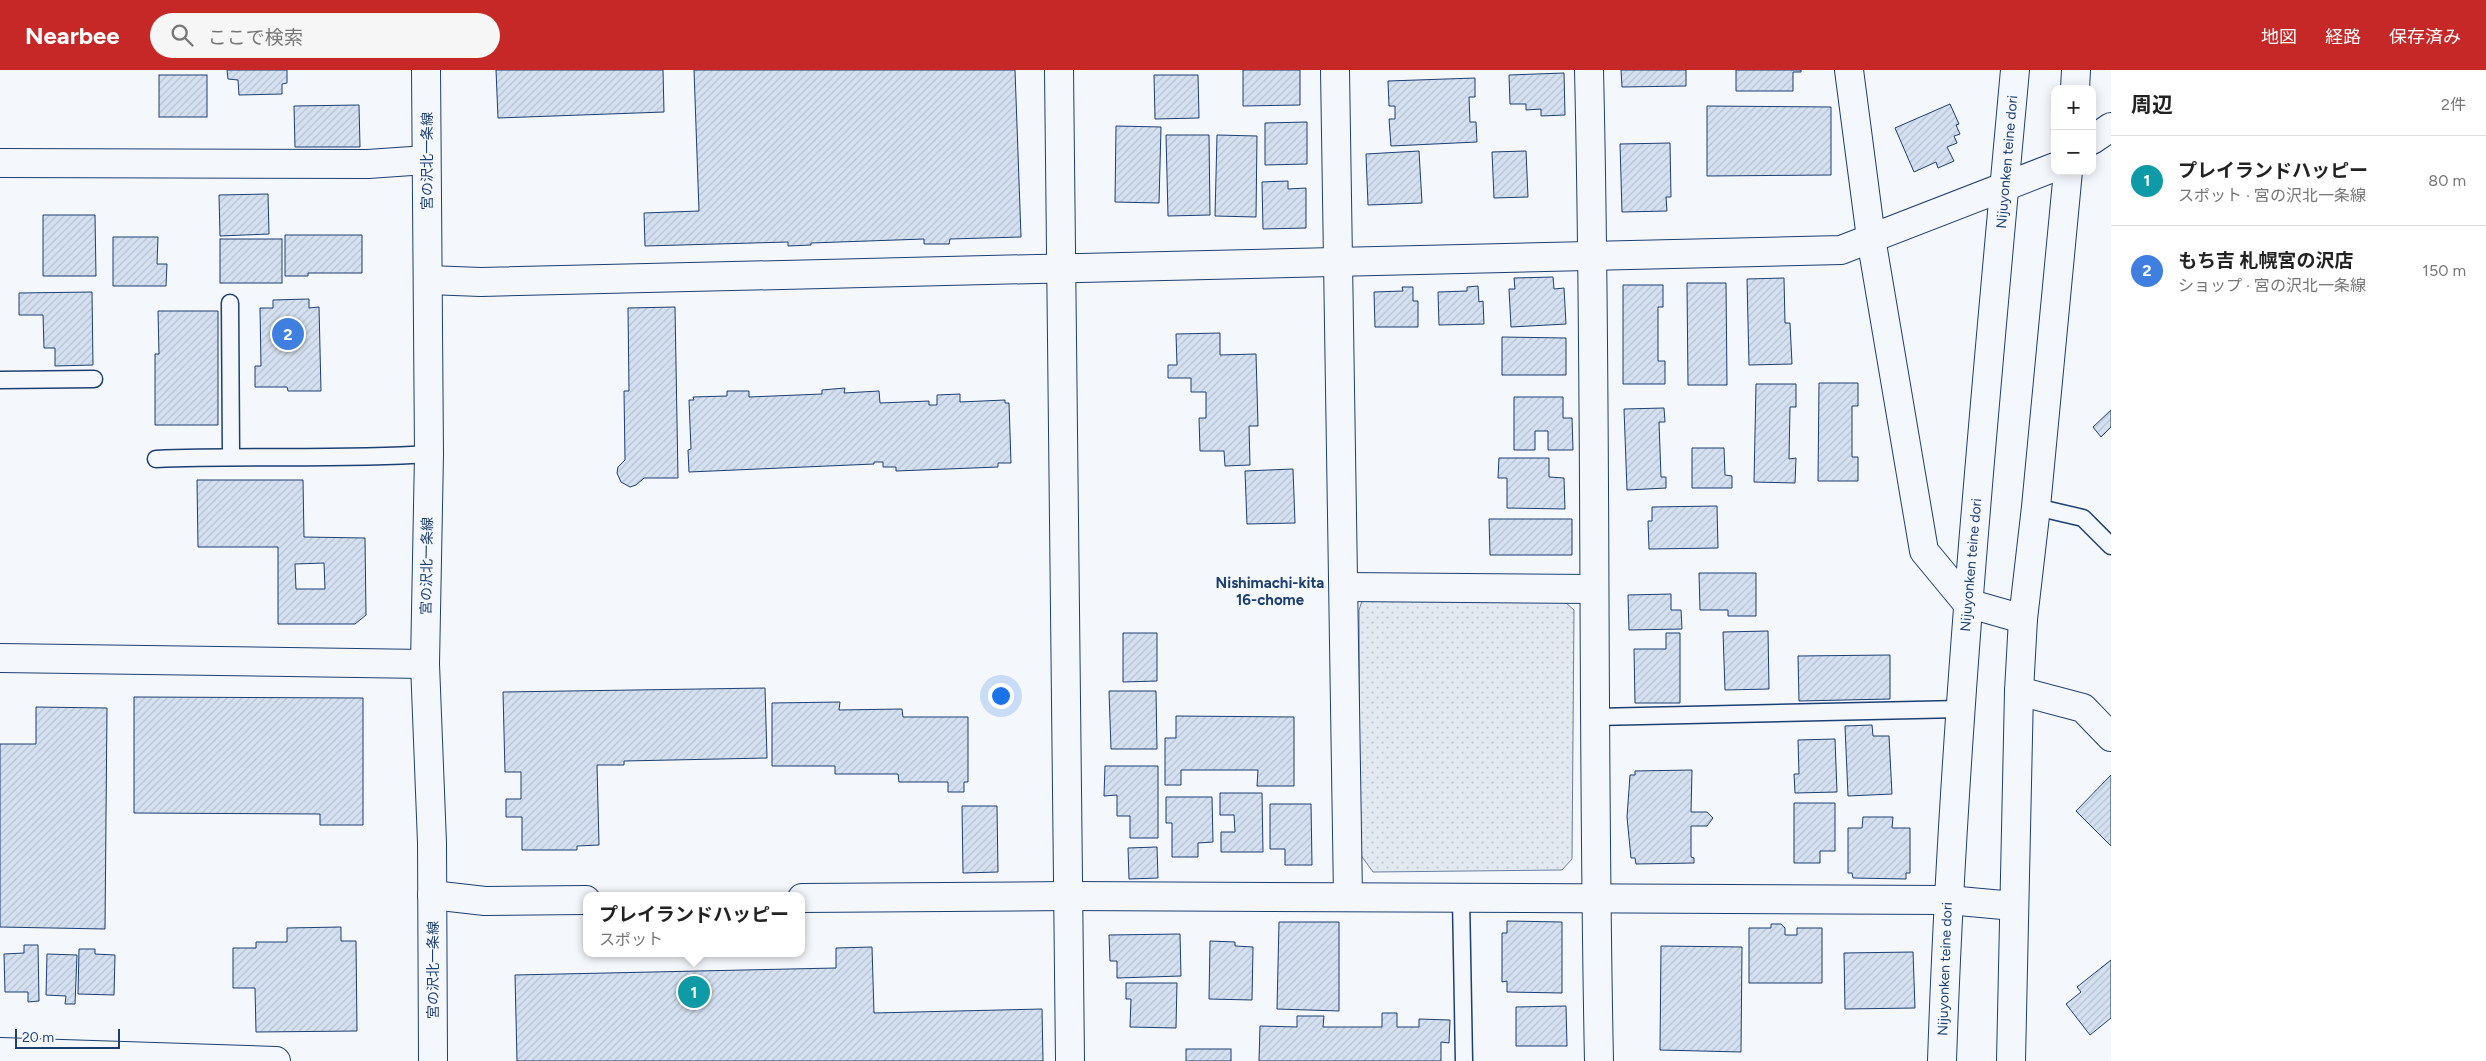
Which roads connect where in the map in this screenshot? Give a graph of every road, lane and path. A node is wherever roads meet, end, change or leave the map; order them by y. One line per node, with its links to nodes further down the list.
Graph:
1 (426, 70): 11 (street, 宮の沢北一条線)
2 (1059, 70): 19 (street)
3 (1335, 70): 18 (street)
4 (1589, 70): 17 (street)
5 (1850, 70): 16 (street)
6 (2015, 70): 15 (street, Nijuyonken teine dori)
7 (2076, 70): 8 (street)
8 (2075, 85)
9 (2111, 127): 10 (street)
10 (2096, 137)
11 (426, 160): 12 (street); 20 (street, 宮の沢北一条線)
12 (0, 163)
13 (2051, 169): 15 (street)
14 (2068, 175): 27 (street)
15 (2006, 187): 16 (street); 31 (street, Nijuyonken teine dori)
16 (1872, 238): 17 (street); 31 (street)
17 (1593, 255): 18 (street); 30 (street)
18 (1339, 261): 19 (street); 29 (street)
19 (1061, 267): 20 (street); 40 (street)
20 (428, 280): 24 (street, 宮の沢北一条線)
21 (230, 303): 25 (lane)
22 (94, 379): 23 (lane)
23 (0, 380)
24 (429, 454): 25 (lane); 34 (street, 宮の沢北一条線)
25 (231, 456): 26 (lane)
26 (156, 459)
27 (2036, 507): 28 (lane); 32 (street)
28 (2111, 546)
29 (1344, 587): 30 (street); 42 (street)
30 (1594, 589): 37 (street)
31 (1967, 603): 32 (street); 36 (street, Nijuyonken teine dori)
32 (2023, 619): 35 (street)
33 (0, 658): 34 (street)
34 (424, 664): 39 (street, 宮の沢北一条線)
35 (2019, 691): 38 (street); 47 (street)
36 (1961, 709): 37 (lane); 46 (street, Nijuyonken teine dori)
37 (1595, 717): 44 (street)
38 (2111, 737)
39 (432, 895): 45 (street); 50 (street, 宮の沢北一条線)
40 (1068, 896): 41 (street); 42 (street); 51 (street)
41 (805, 898)
42 (1348, 898): 43 (street)
43 (1461, 898): 44 (street); 52 (lane)
44 (1596, 899): 46 (street); 53 (street)
45 (583, 900)
46 (1948, 900): 47 (street); 54 (street, Nijuyonken teine dori)
47 (2014, 906): 55 (street)
48 (0, 1052): 49 (street)
49 (276, 1061)
50 (433, 1061)
51 (1070, 1061)
52 (1464, 1061)
53 (1599, 1061)
54 (1942, 1061)
55 (2011, 1061)

